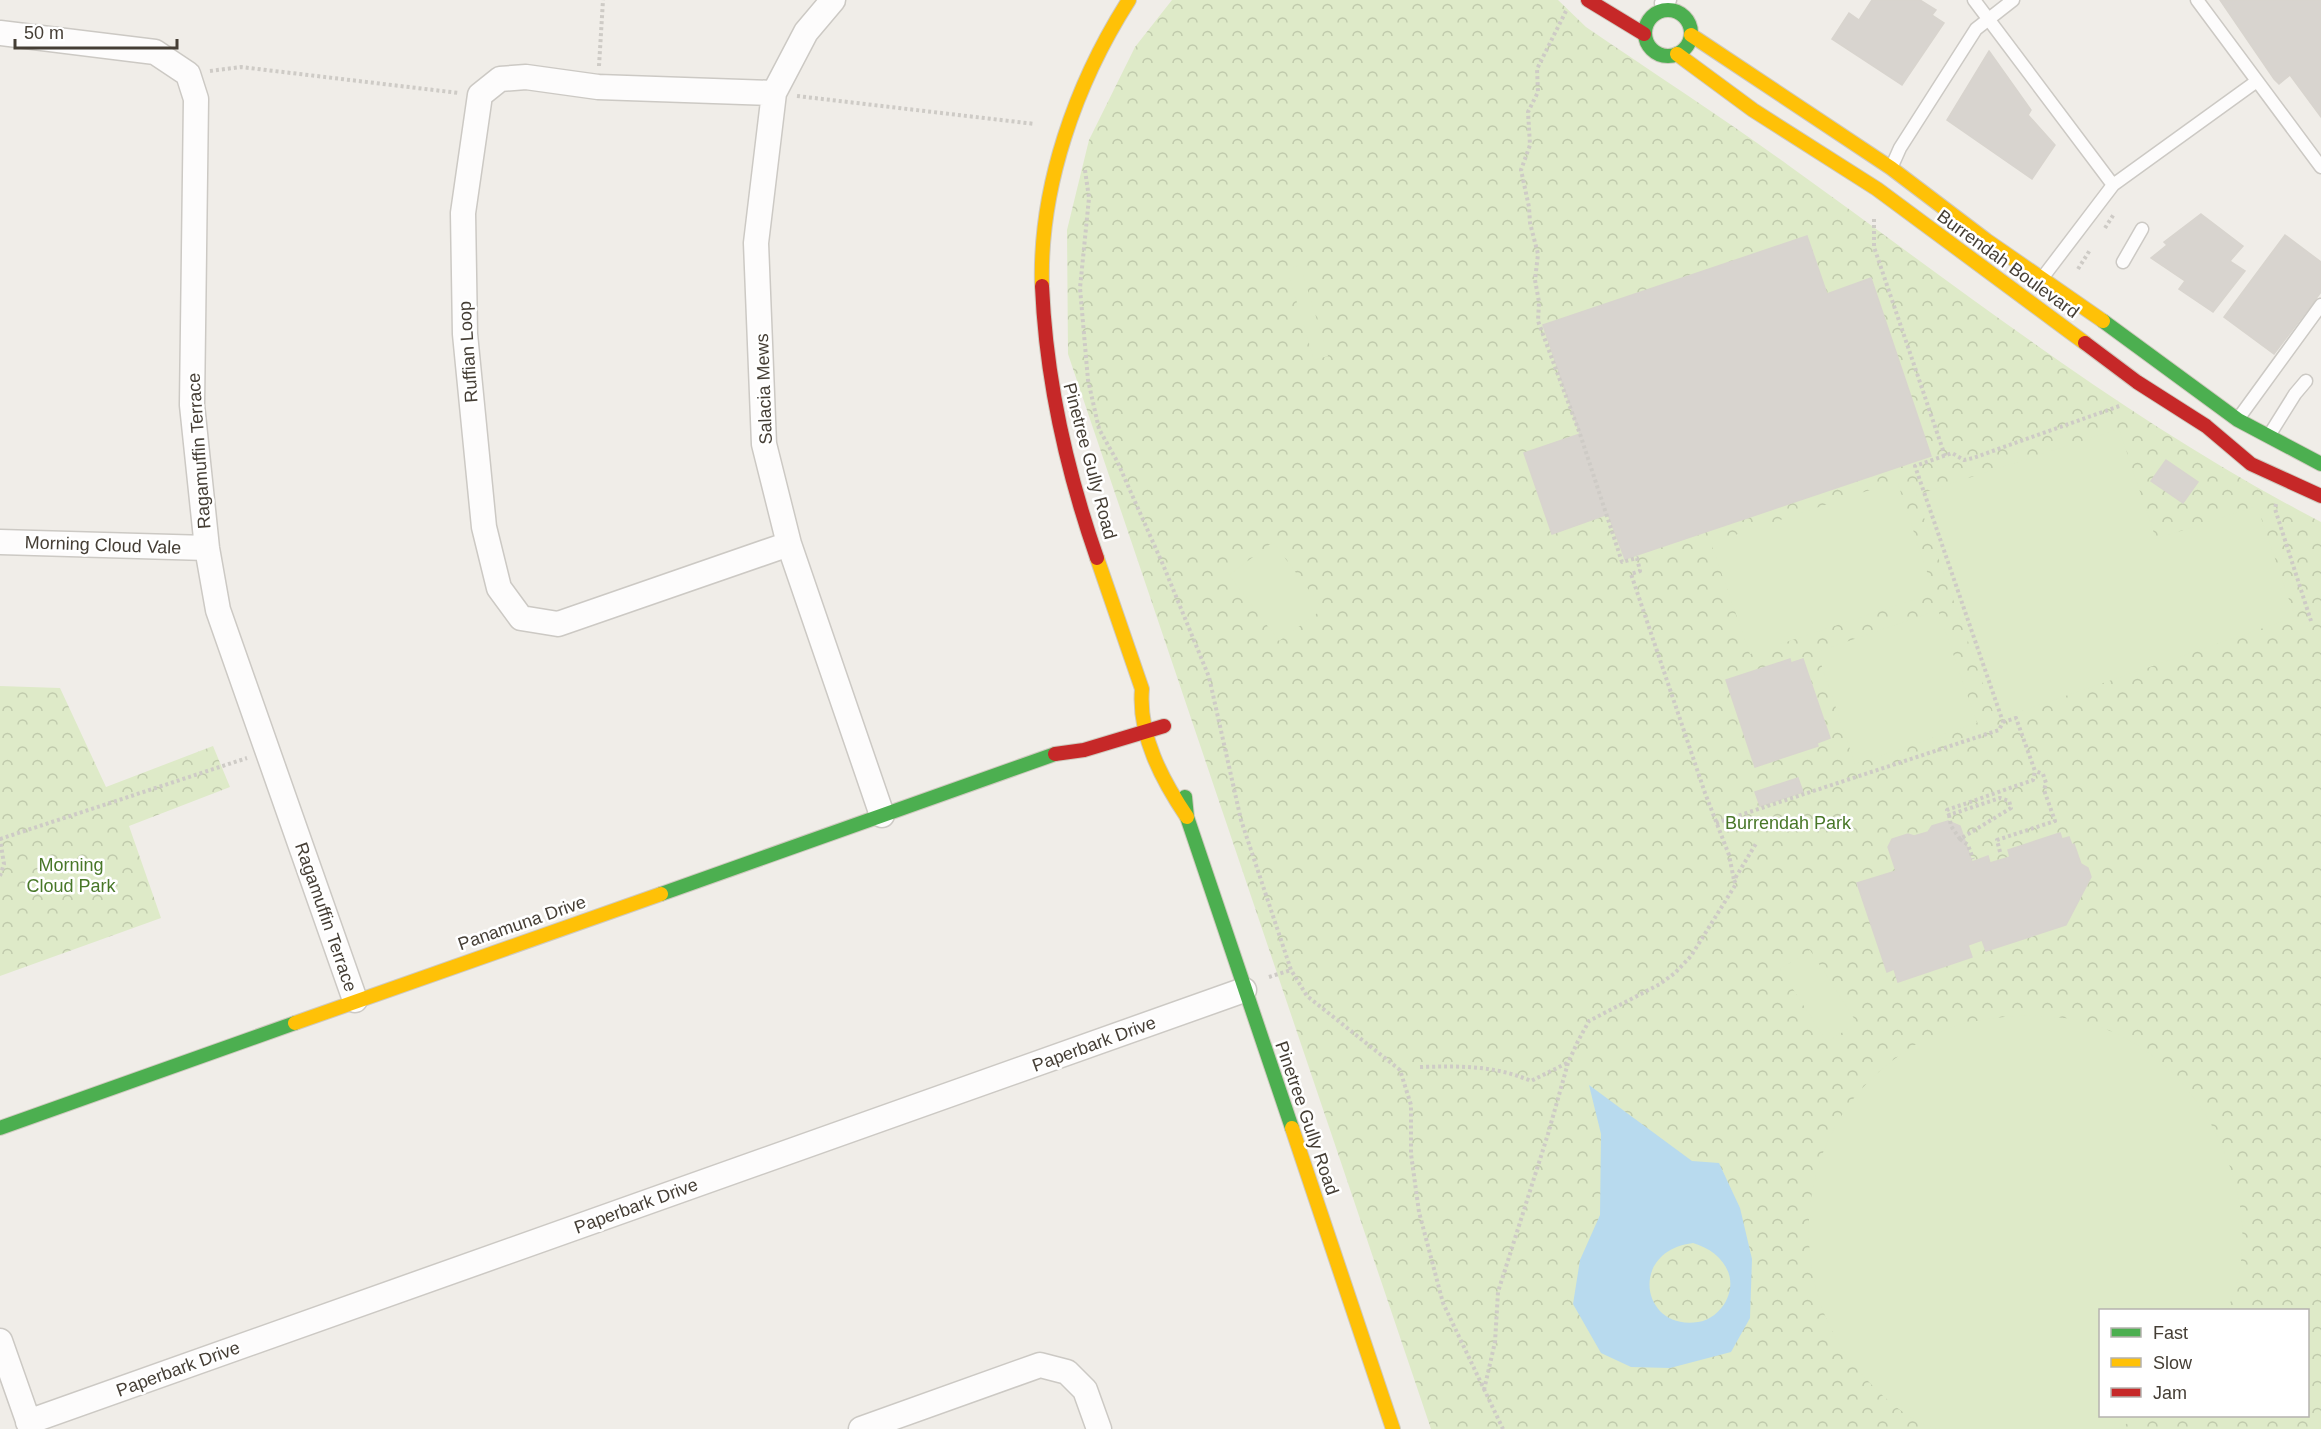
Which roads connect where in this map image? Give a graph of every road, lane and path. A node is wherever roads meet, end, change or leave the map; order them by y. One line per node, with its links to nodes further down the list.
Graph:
1 (603, 0): 17 (path)
2 (833, 0): 18 (street, Salacia Mews)
3 (1129, 0): 48 (main road, Pinetree Gully Road)
4 (1588, 0): 12 (main road)
5 (1974, 0): 10 (lane)
6 (2013, 0): 10 (lane)
7 (2198, 0): 16 (lane)
8 (1663, 3): 12 (main road); 13 (main road)
9 (1567, 9): 61 (path)
10 (1988, 19): 25 (lane); 26 (lane)
11 (0, 33): 15 (street)
12 (1644, 34): 14 (main road)
13 (1691, 35): 14 (main road); 20 (main road, Burrendah Boulevard)
14 (1677, 54): 22 (main road, Burrendah Boulevard)
15 (188, 74): 19 (path); 46 (street, Ragamuffin Terrace)
16 (2258, 81): 24 (lane); 26 (lane)
17 (598, 87): 18 (street); 19 (street)
18 (774, 93): 21 (path); 45 (street, Salacia Mews)
19 (480, 95): 45 (street, Ruffian Loop)
20 (1798, 105): 22 (main road); 25 (main road, Burrendah Boulevard)
21 (1035, 124)
22 (1781, 128): 27 (main road, Burrendah Boulevard)
23 (1085, 164): 69 (path)
24 (2321, 167)
25 (1891, 168): 27 (lane); 33 (main road, Burrendah Boulevard)
26 (2114, 185): 33 (lane)
27 (1878, 189): 34 (main road, Burrendah Boulevard)
28 (1874, 219): 40 (path)
29 (2142, 229): 31 (lane)
30 (2090, 250): 32 (path)
31 (2123, 262)
32 (2076, 272)
33 (2043, 277): 34 (lane); 38 (main road, Burrendah Boulevard)
34 (2026, 299): 43 (main road, Burrendah Boulevard)
35 (2321, 306): 38 (lane)
36 (2306, 381): 39 (lane)
37 (2128, 402): 40 (path)
38 (2238, 420): 39 (main road, Burrendah Boulevard)
39 (2268, 437): 41 (main road, Burrendah Boulevard)
40 (1945, 456): 51 (path)
41 (2321, 464)
42 (2279, 494): 47 (path)
43 (2321, 496)
44 (0, 543): 46 (street, Morning Cloud Vale)
45 (789, 544): 58 (street, Salacia Mews)
46 (207, 548): 54 (street, Ragamuffin Terrace)
47 (2311, 621)
48 (1142, 689): 49 (main road, Pinetree Gully Road); 50 (main road, Pinetree Gully Road)
49 (1136, 714): 50 (main road); 52 (main road, Pinetree Gully Road)
50 (1163, 720): 52 (main road, Panamuna Drive)
51 (2003, 722): 56 (path); 61 (path)
52 (1147, 732): 55 (main road, Panamuna Drive); 60 (main road, Pinetree Gully Road)
53 (1089, 734): 55 (main road, Panamuna Drive)
54 (268, 751): 62 (path); 71 (street, Ragamuffin Terrace)
55 (1056, 754): 58 (main road, Panamuna Drive)
56 (2035, 771): 59 (path); 65 (path)
57 (1183, 784): 60 (main road, Pinetree Gully Road)
58 (882, 815): 71 (main road, Panamuna Drive)
59 (1949, 815): 63 (path); 63 (path)
60 (1187, 818): 70 (main road, Pinetree Gully Road)
61 (1715, 823): 68 (path)
62 (0, 838): 67 (path)
63 (1960, 839): 66 (path)
64 (1757, 842): 68 (path)
65 (2000, 852)
66 (1973, 859)
67 (0, 876)
68 (1734, 880): 72 (path)
69 (1291, 970): 70 (path); 76 (path)
70 (1252, 985): 77 (street, Paperbark Drive); 80 (main road, Pinetree Gully Road)
71 (355, 1000): 74 (main road, Panamuna Drive)
72 (1568, 1063): 73 (path); 76 (path)
73 (1420, 1067)
74 (0, 1128)
75 (0, 1341): 77 (street)
76 (1484, 1390): 81 (path)
77 (30, 1425)
78 (861, 1429): 79 (street)
79 (1099, 1429)
80 (1393, 1429)
81 (1503, 1429)

